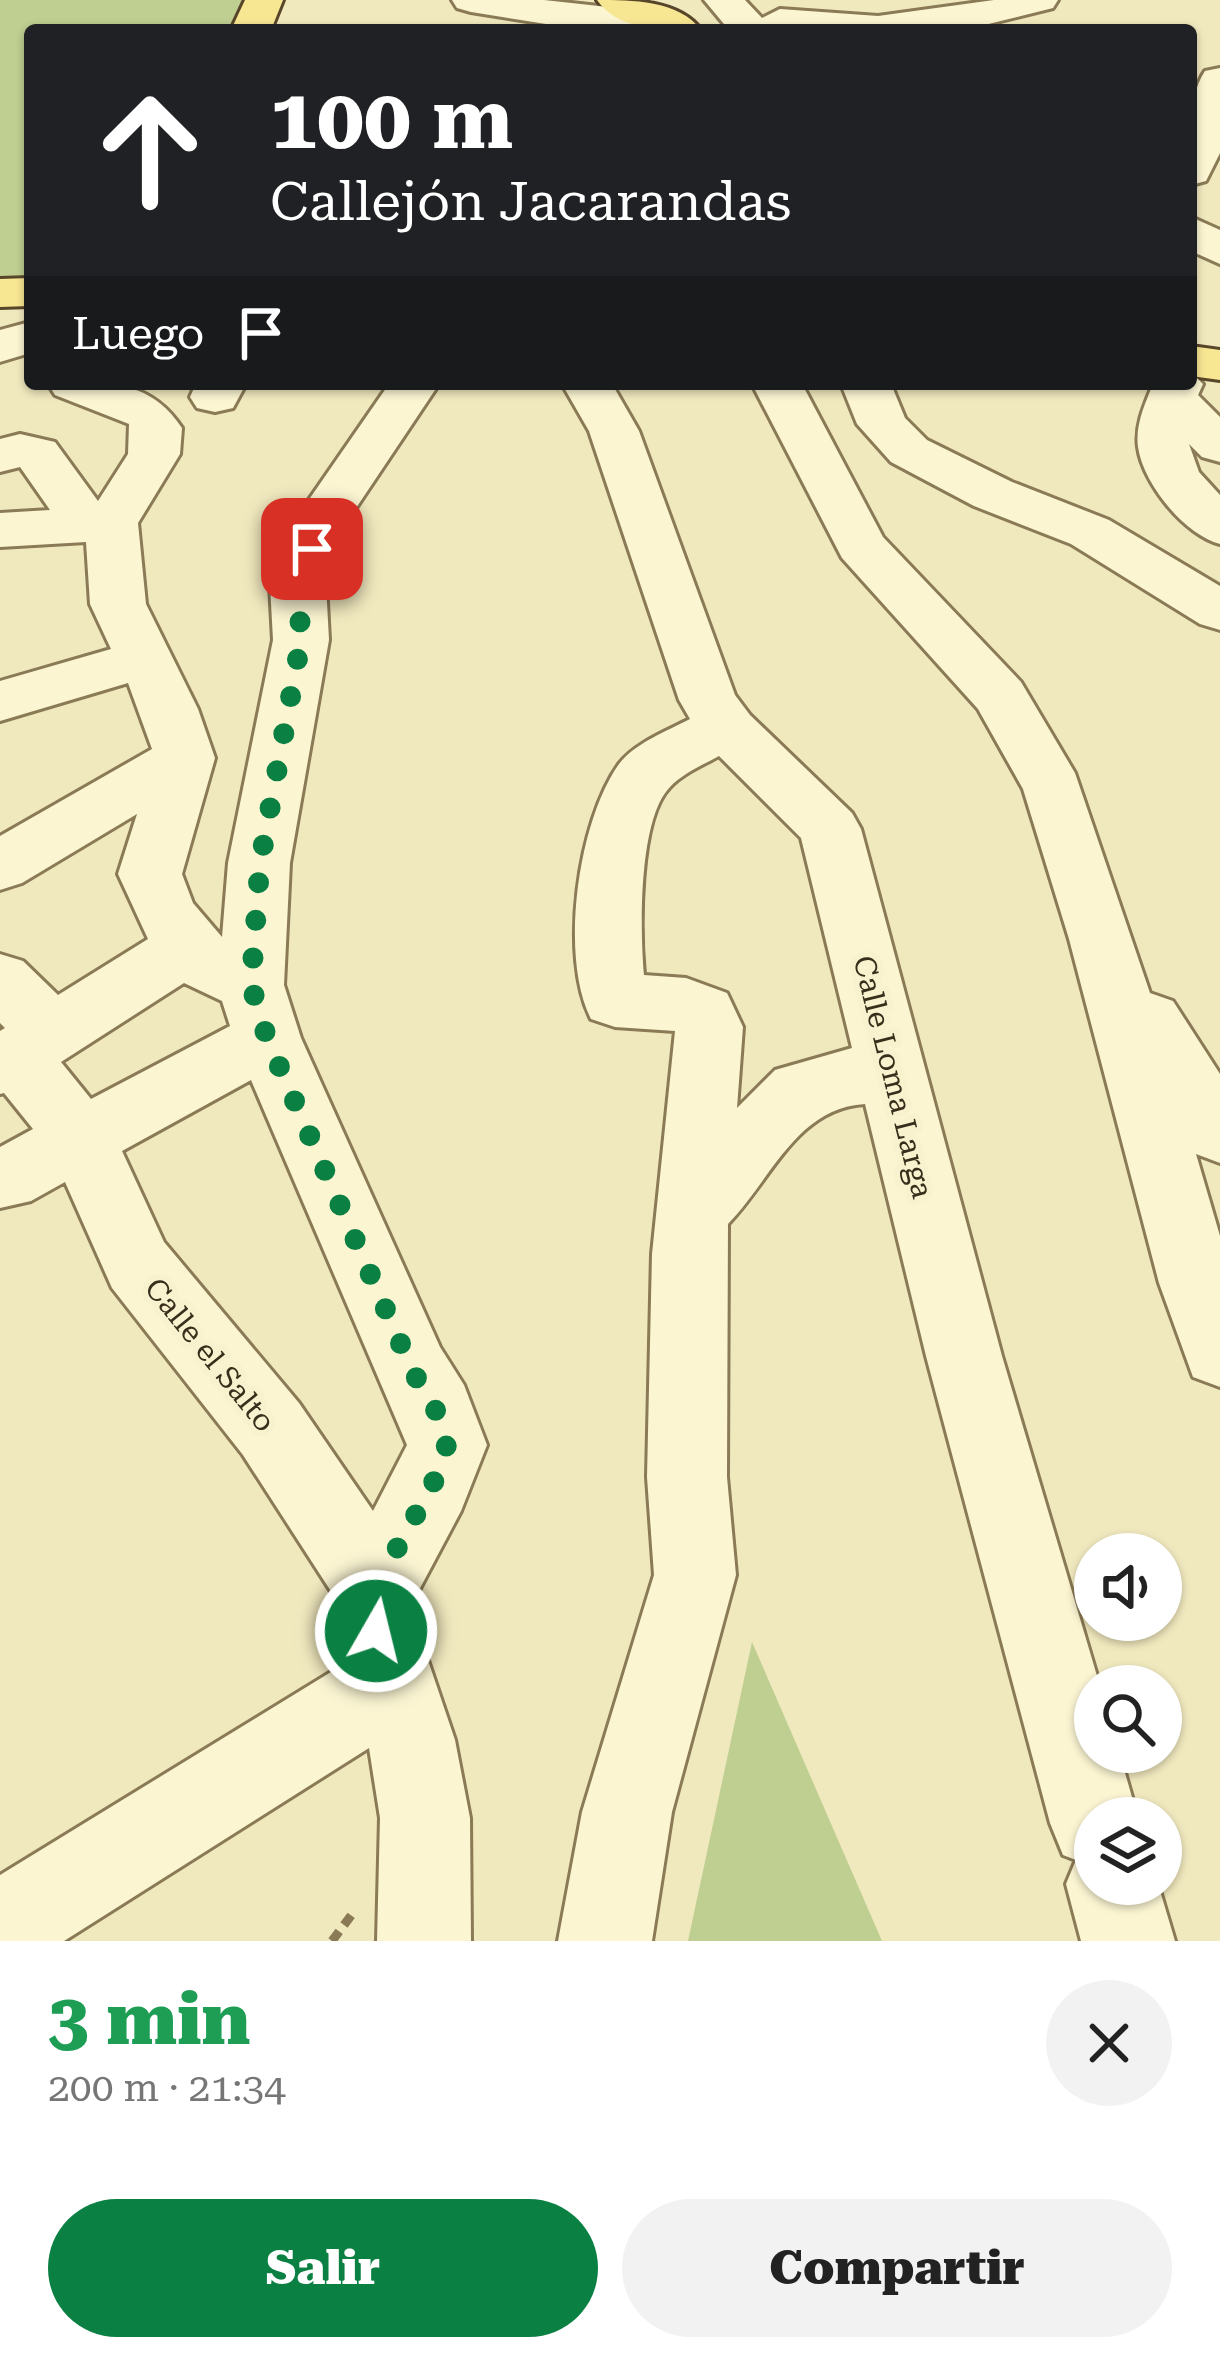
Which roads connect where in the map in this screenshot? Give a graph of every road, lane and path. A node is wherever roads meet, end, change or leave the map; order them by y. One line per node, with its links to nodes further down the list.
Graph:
1 (469, 0): 6 (street)
2 (616, 0): 7 (main road)
3 (724, 0): 5 (street)
4 (1040, 0): 9 (street)
5 (788, 18): 8 (street)
6 (631, 24)
7 (667, 24)
8 (853, 24)
9 (917, 24)
10 (1220, 80): 11 (street)
11 (1197, 156)
12 (89, 390): 21 (street)
13 (410, 390): 33 (street)
14 (590, 390): 27 (street, Calle Loma Larga)
15 (780, 390): 30 (street)
16 (868, 390): 24 (street)
17 (1176, 390): 22 (street)
18 (1186, 390): 19 (street)
19 (1220, 446)
20 (0, 456): 21 (street)
21 (100, 524): 23 (street); 25 (street)
22 (1220, 527)
23 (11, 529)
24 (1220, 611)
25 (143, 659): 26 (street); 28 (street)
26 (0, 701)
27 (729, 730): 35 (street, Calle Loma Larga); 39 (street)
28 (184, 758): 29 (street); 31 (street)
29 (0, 866)
30 (1102, 939): 36 (street); 40 (street)
31 (190, 946): 33 (street); 34 (street)
32 (0, 980): 34 (street, Calle el Salto)
33 (259, 1012): 37 (street); 41 (street)
34 (24, 1052): 37 (street, Calle el Salto)
35 (890, 1075): 39 (street); 43 (street, Calle Loma Larga)
36 (1220, 1133)
37 (80, 1136): 38 (street); 41 (street, Calle el Salto)
38 (6, 1179)
39 (692, 1212): 47 (street)
40 (1220, 1352)
41 (376, 1586): 42 (street)
42 (391, 1684): 45 (street); 46 (street)
43 (1088, 1797)
44 (1118, 1905): 48 (street)
45 (0, 1928)
46 (424, 1941)
47 (605, 1941)
48 (1128, 1941)

